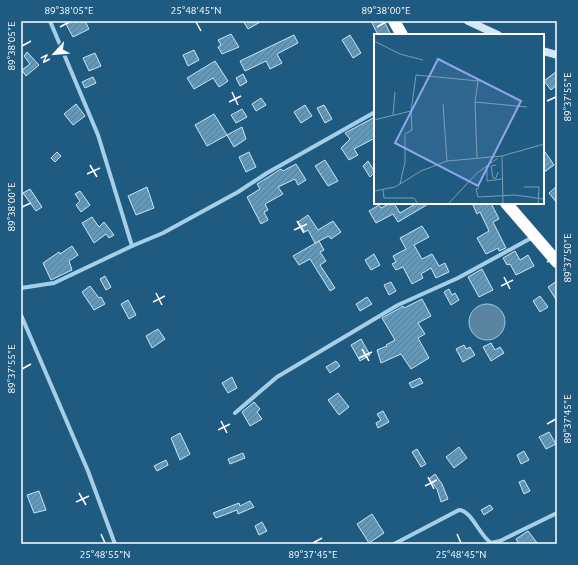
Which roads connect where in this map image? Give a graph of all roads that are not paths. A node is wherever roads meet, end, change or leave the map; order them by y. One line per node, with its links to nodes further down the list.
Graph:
1 (50, 21): 11 (street)
2 (394, 21): 4 (highway)
3 (468, 21): 5 (street)
4 (401, 34)
5 (496, 34)
6 (544, 50): 7 (street)
7 (557, 55)
8 (374, 113): 11 (street)
9 (507, 204): 10 (highway)
10 (534, 236): 12 (highway); 15 (street)
11 (132, 246): 13 (street)
12 (557, 262)
13 (21, 288)
14 (21, 315): 17 (street)
15 (235, 413)
16 (557, 513): 18 (street)
17 (115, 544)
18 (394, 544)

